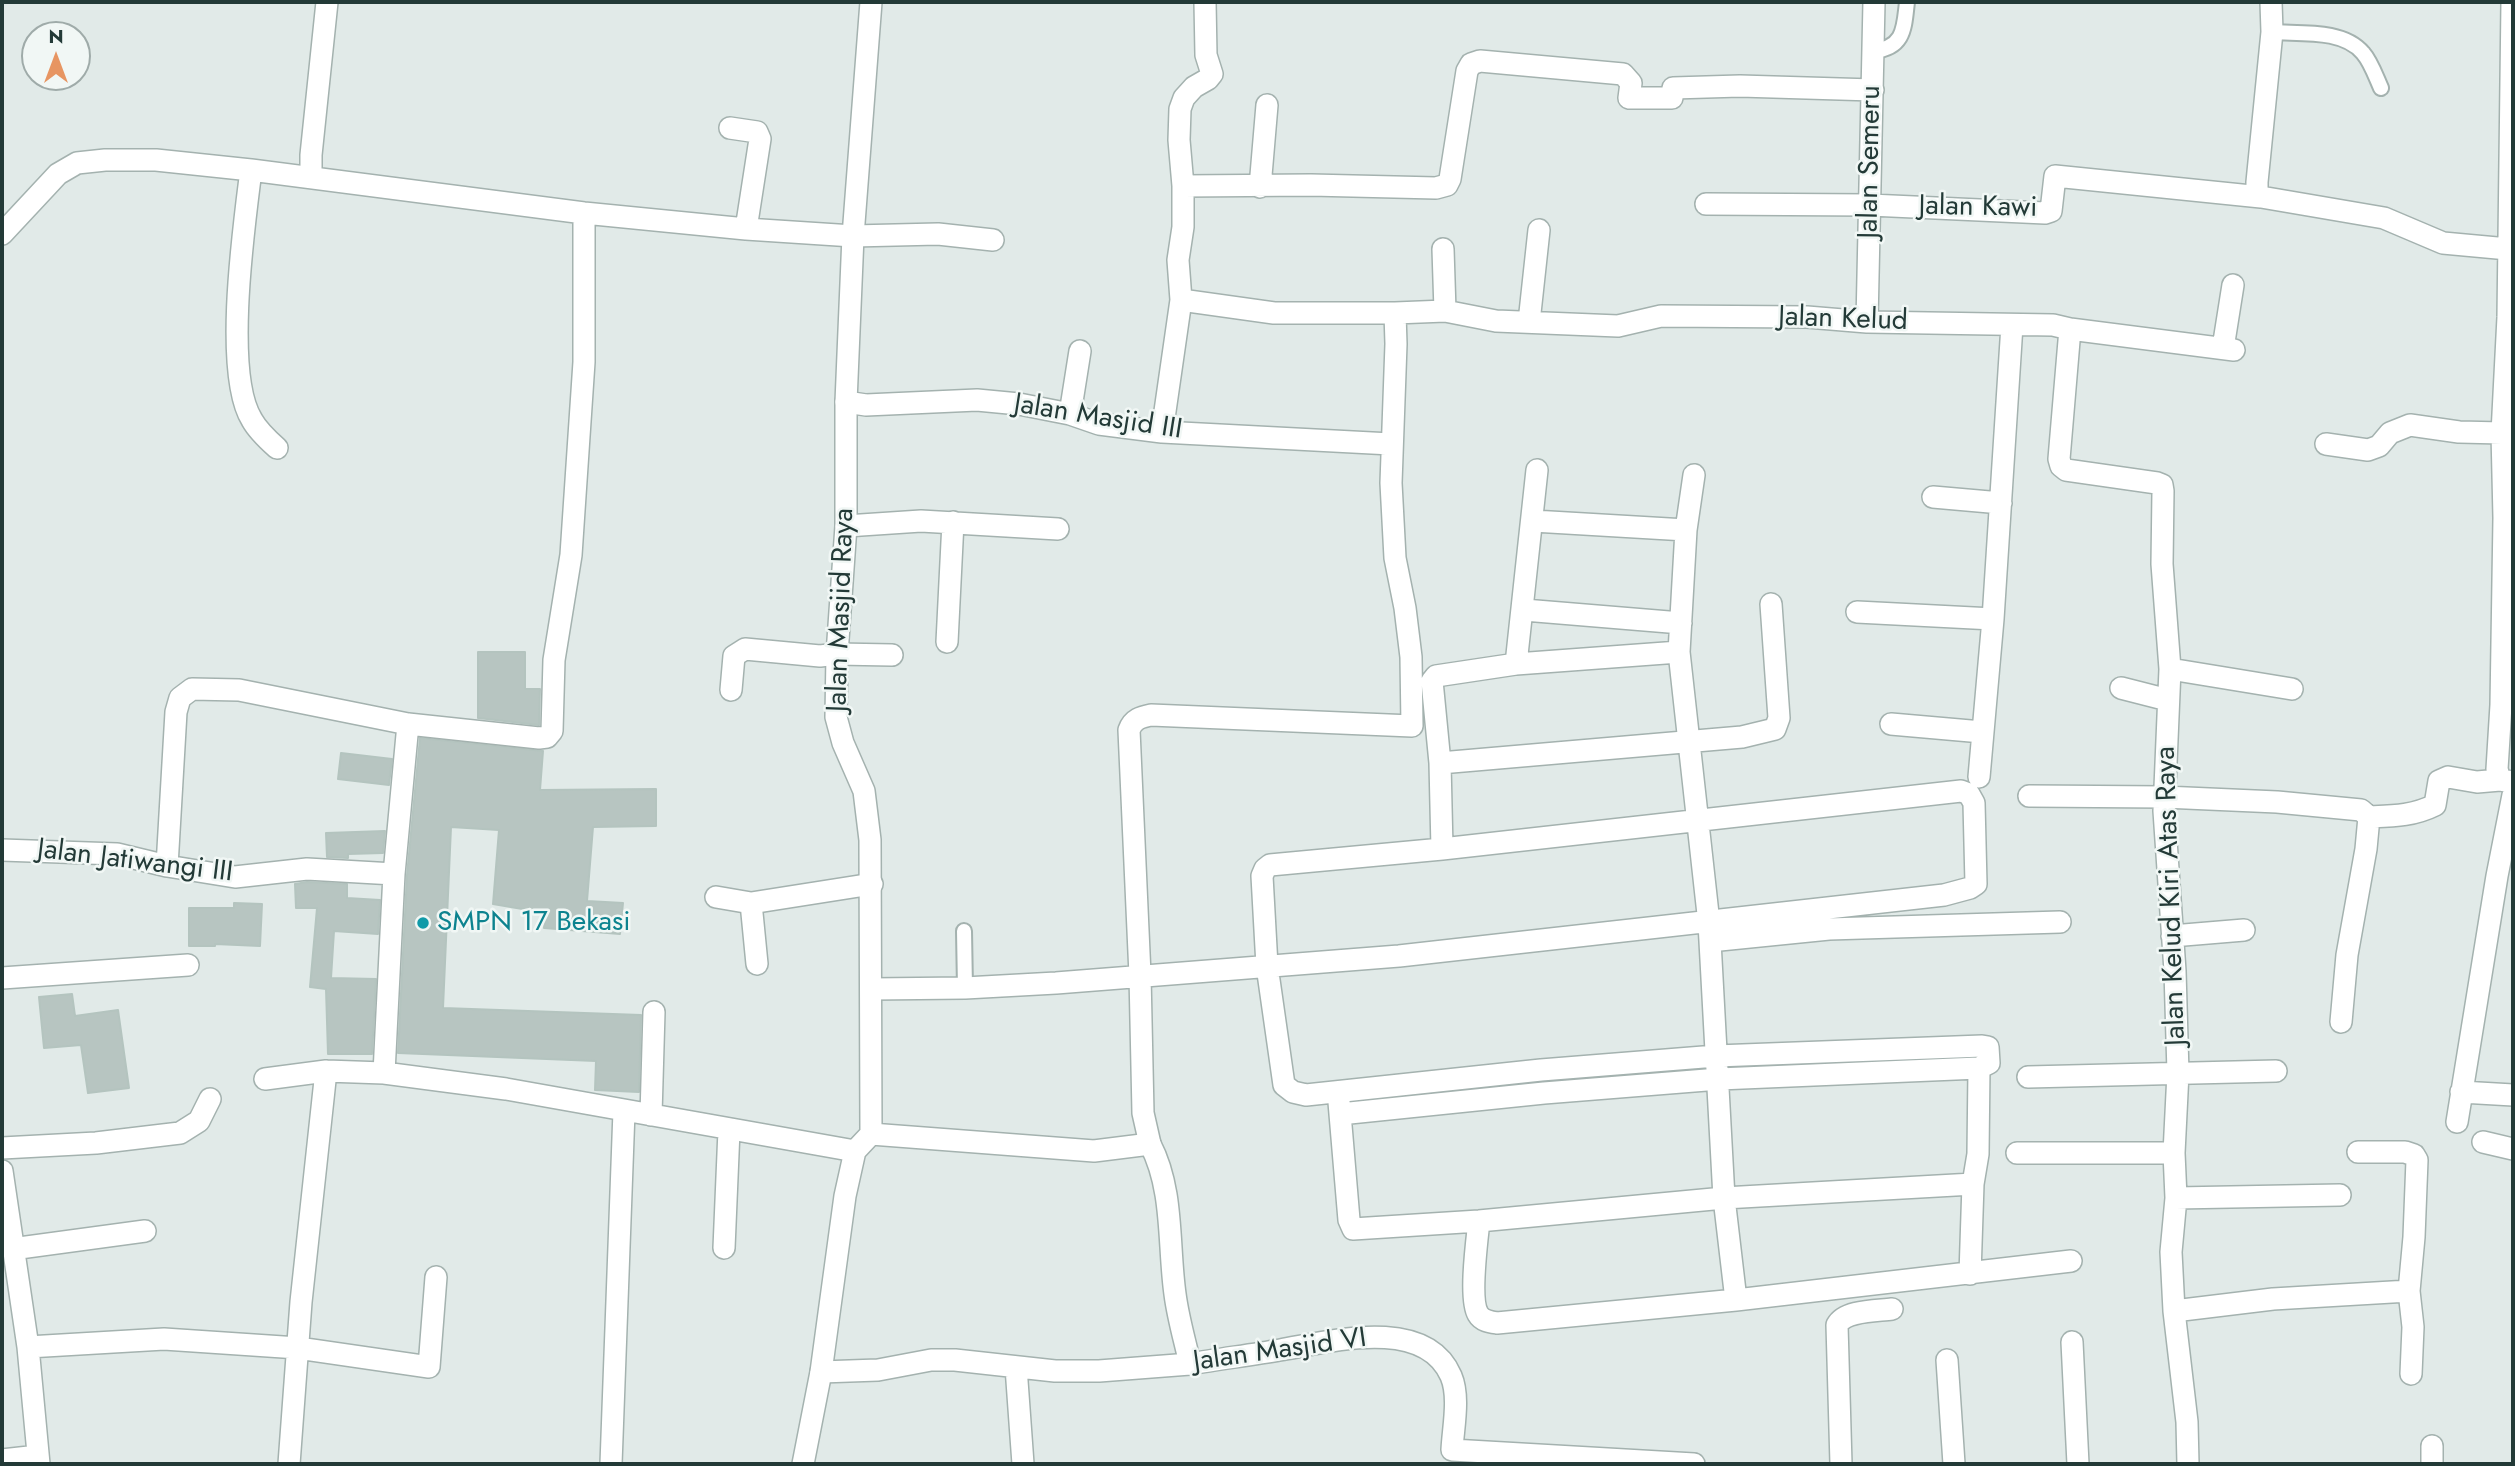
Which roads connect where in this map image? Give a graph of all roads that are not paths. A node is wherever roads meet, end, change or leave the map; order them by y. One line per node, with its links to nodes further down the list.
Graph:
1 (327, 2): 15 (street)
2 (871, 2): 25 (street, Jalan Masjid Raya)
3 (1205, 2): 16 (street)
4 (1874, 2): 9 (street, Jalan Semeru)
5 (1907, 2): 9 (lane)
6 (2271, 2): 8 (street)
7 (2512, 2): 28 (street)
8 (2272, 33): 10 (lane); 18 (street)
9 (1873, 51): 11 (street, Jalan Semeru)
10 (2381, 88)
11 (1873, 90): 17 (street); 20 (street, Jalan Semeru)
12 (1268, 105): 17 (street)
13 (730, 128): 22 (street)
14 (251, 170): 15 (street); 24 (street); 45 (street)
15 (311, 177): 21 (street)
16 (1183, 186): 17 (street); 30 (street)
17 (1260, 187)
18 (2261, 197): 20 (street, Jalan Kawi); 28 (street)
19 (1706, 204): 20 (street, Jalan Kawi)
20 (1870, 205): 35 (street, Jalan Semeru)
21 (584, 213): 22 (street); 70 (street)
22 (746, 229): 25 (street)
23 (1539, 230): 34 (street)
24 (2, 234)
25 (853, 236): 26 (street); 39 (street, Jalan Masjid Raya)
26 (993, 240)
27 (1443, 249): 31 (street)
28 (2508, 249): 33 (street)
29 (2233, 285): 37 (street, Jalan Kelud)
30 (1181, 300): 32 (street); 41 (street)
31 (1445, 311): 32 (street); 34 (street)
32 (1395, 313): 43 (street)
33 (2511, 317): 42 (street)
34 (1529, 322): 35 (street, Jalan Kelud)
35 (1867, 322): 36 (street, Jalan Kelud)
36 (2012, 325): 37 (street, Jalan Kelud); 49 (street)
37 (2070, 329): 65 (street, Jalan Kelud Kiri Atas Raya)
38 (1080, 351): 40 (street)
39 (846, 402): 40 (street, Jalan Masjid III); 52 (street, Jalan Masjid Raya)
40 (1070, 414): 41 (street, Jalan Masjid III)
41 (1162, 432): 43 (street, Jalan Masjid III)
42 (2502, 433): 44 (street); 76 (street)
43 (1391, 444): 97 (street)
44 (2326, 444)
45 (277, 448)
46 (1537, 470): 50 (street)
47 (1694, 475): 54 (street)
48 (1933, 496): 49 (street)
49 (2001, 503): 58 (street)
50 (1533, 521): 54 (street); 56 (street)
51 (953, 522): 52 (street); 53 (street); 60 (street)
52 (846, 526): 62 (street, Jalan Masjid Raya)
53 (1058, 528)
54 (1686, 530): 59 (street)
55 (1771, 604): 73 (street)
56 (1524, 610): 59 (street); 64 (street)
57 (1857, 612): 58 (street)
58 (1993, 619): 72 (street)
59 (1681, 623): 61 (street)
60 (947, 642)
61 (1679, 652): 64 (street); 73 (street)
62 (837, 654): 63 (street); 68 (street); 86 (street, Jalan Masjid Raya)
63 (892, 655)
64 (1516, 664): 74 (street)
65 (2170, 669): 67 (street); 69 (street, Jalan Kelud Kiri Atas Raya)
66 (2121, 688): 69 (street)
67 (2292, 689)
68 (731, 690)
69 (2168, 700): 78 (street, Jalan Kelud Kiri Atas Raya)
70 (408, 724): 83 (street); 84 (street)
71 (1891, 724): 72 (street)
72 (1982, 733): 75 (street)
73 (1688, 740): 74 (street); 80 (street)
74 (1440, 763): 81 (street)
75 (1979, 777)
76 (2509, 786): 79 (street); 85 (street)
77 (2029, 796): 78 (street)
78 (2164, 797): 79 (street); 93 (street, Jalan Kelud Kiri Atas Raya)
79 (2369, 817): 102 (street)
80 (1699, 821): 81 (street); 92 (street); 92 (street)
81 (1442, 849): 96 (street)
82 (2, 850): 83 (street, Jalan Jatiwangi III)
83 (167, 866): 84 (street, Jalan Jatiwangi III)
84 (394, 874): 107 (street)
85 (2505, 876): 113 (street)
86 (872, 884): 88 (street); 100 (street, Jalan Masjid Raya)
87 (716, 897): 88 (street)
88 (751, 902): 94 (street)
89 (2060, 922): 92 (street)
90 (2244, 930): 93 (street)
91 (964, 931): 99 (lane)
92 (1709, 932): 96 (street); 103 (street)
93 (2172, 936): 108 (street, Jalan Kelud Kiri Atas Raya)
94 (757, 964)
95 (188, 965): 98 (street)
96 (1267, 966): 97 (street); 112 (street)
97 (1140, 975): 99 (street); 121 (street)
98 (2, 978)
99 (965, 988): 100 (street)
100 (872, 989): 119 (street, Jalan Masjid Raya)
101 (654, 1012): 117 (street)
102 (2342, 1022)
103 (1716, 1055): 104 (street); 111 (street); 112 (street)
104 (1979, 1068): 111 (street); 129 (street)
105 (326, 1071): 107 (street); 110 (street); 146 (street)
106 (2276, 1071): 108 (street)
107 (384, 1073): 115 (street)
108 (2178, 1073): 109 (street); 127 (street, Jalan Kelud Kiri Atas Raya)
109 (2028, 1077)
110 (265, 1079)
111 (1719, 1079): 116 (street); 131 (street)
112 (1338, 1091): 116 (street)
113 (2513, 1095)
114 (210, 1099): 122 (street)
115 (624, 1111): 117 (street); 158 (street)
116 (1340, 1114): 133 (street)
117 (651, 1115): 118 (street)
118 (729, 1130): 124 (street); 135 (street)
119 (871, 1134): 121 (street); 124 (street)
120 (2483, 1142): 123 (street)
121 (1150, 1144): 148 (street)
122 (2, 1148)
123 (2513, 1149)
124 (855, 1151): 150 (street)
125 (2358, 1152): 140 (street)
126 (2017, 1153): 127 (street)
127 (2174, 1153): 132 (street, Jalan Kelud Kiri Atas Raya)
128 (2, 1171): 136 (street)
129 (1973, 1184): 131 (street); 138 (street)
130 (2340, 1195): 132 (street)
131 (1724, 1198): 133 (street); 141 (street)
132 (2176, 1198): 143 (street, Jalan Kelud Kiri Atas Raya)
133 (1479, 1221): 141 (street)
134 (145, 1231): 136 (street)
135 (724, 1248)
136 (12, 1249): 145 (street)
137 (2071, 1261): 138 (street)
138 (1970, 1274): 141 (street)
139 (436, 1277): 146 (street)
140 (2409, 1291): 143 (street); 151 (street)
141 (1736, 1300)
142 (1892, 1309): 162 (street)
143 (2174, 1311): 164 (street, Jalan Kelud Kiri Atas Raya)
144 (2072, 1342): 163 (street)
145 (28, 1346): 146 (street); 155 (street)
146 (298, 1348): 157 (street)
147 (1947, 1360): 153 (street)
148 (1190, 1364): 149 (street, Jalan Masjid VI); 152 (street, Jalan Masjid VI)
149 (1016, 1367): 150 (street, Jalan Masjid VI); 160 (street)
150 (821, 1372): 159 (street)
151 (2412, 1374)
152 (1452, 1457): 156 (street, Jalan Masjid VI)
153 (1954, 1457)
154 (2, 1460): 155 (street)
155 (38, 1460)
156 (1661, 1463): 161 (street, Jalan Masjid VI)
157 (289, 1464)
158 (611, 1464)
159 (803, 1464)
160 (1023, 1464)
161 (1694, 1464)
162 (1841, 1464)
163 (2078, 1464)
164 (2188, 1464)

